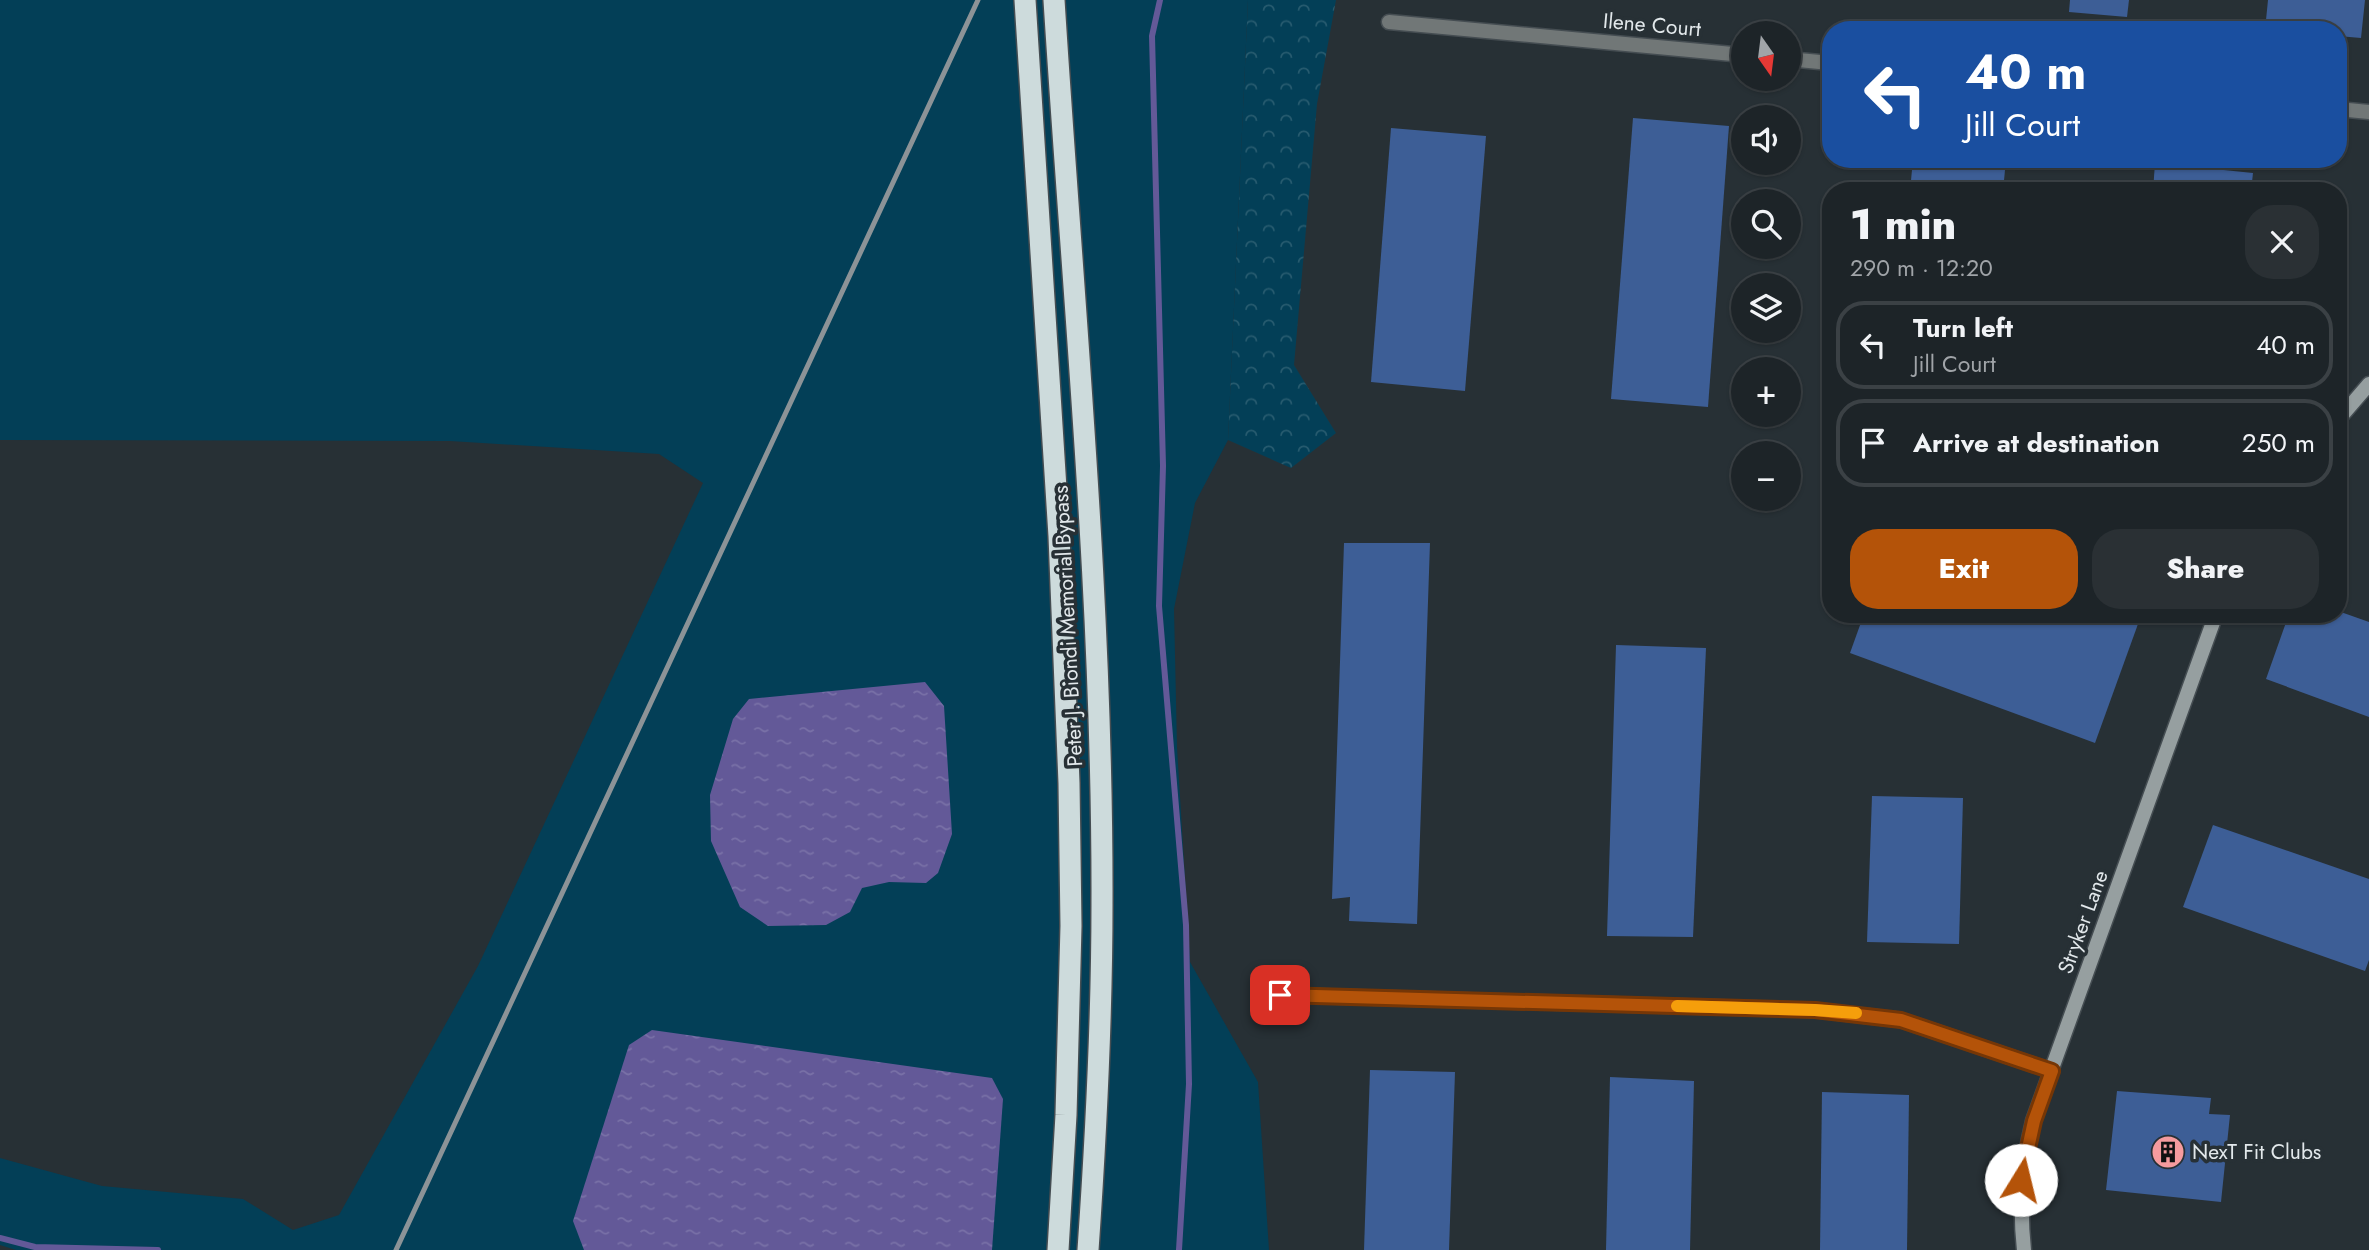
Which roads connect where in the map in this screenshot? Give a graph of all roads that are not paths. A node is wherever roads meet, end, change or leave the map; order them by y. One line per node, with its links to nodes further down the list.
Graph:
1 (1025, 0): 14 (highway, Peter J. Biondi Memorial Bypass)
2 (1054, 0): 15 (highway, Peter J. Biondi Memorial Bypass)
3 (1389, 22): 4 (street, Ilene Court)
4 (1731, 54)
5 (1801, 60): 6 (street)
6 (1822, 62)
7 (2347, 111): 8 (street)
8 (2369, 112)
9 (2369, 384): 10 (street)
10 (2347, 410)
11 (2213, 623): 13 (street, Stryker Lane)
12 (1280, 995): 13 (street)
13 (2052, 1071): 16 (street, Stryker Lane)
14 (1058, 1250)
15 (1088, 1250)
16 (2024, 1250)

